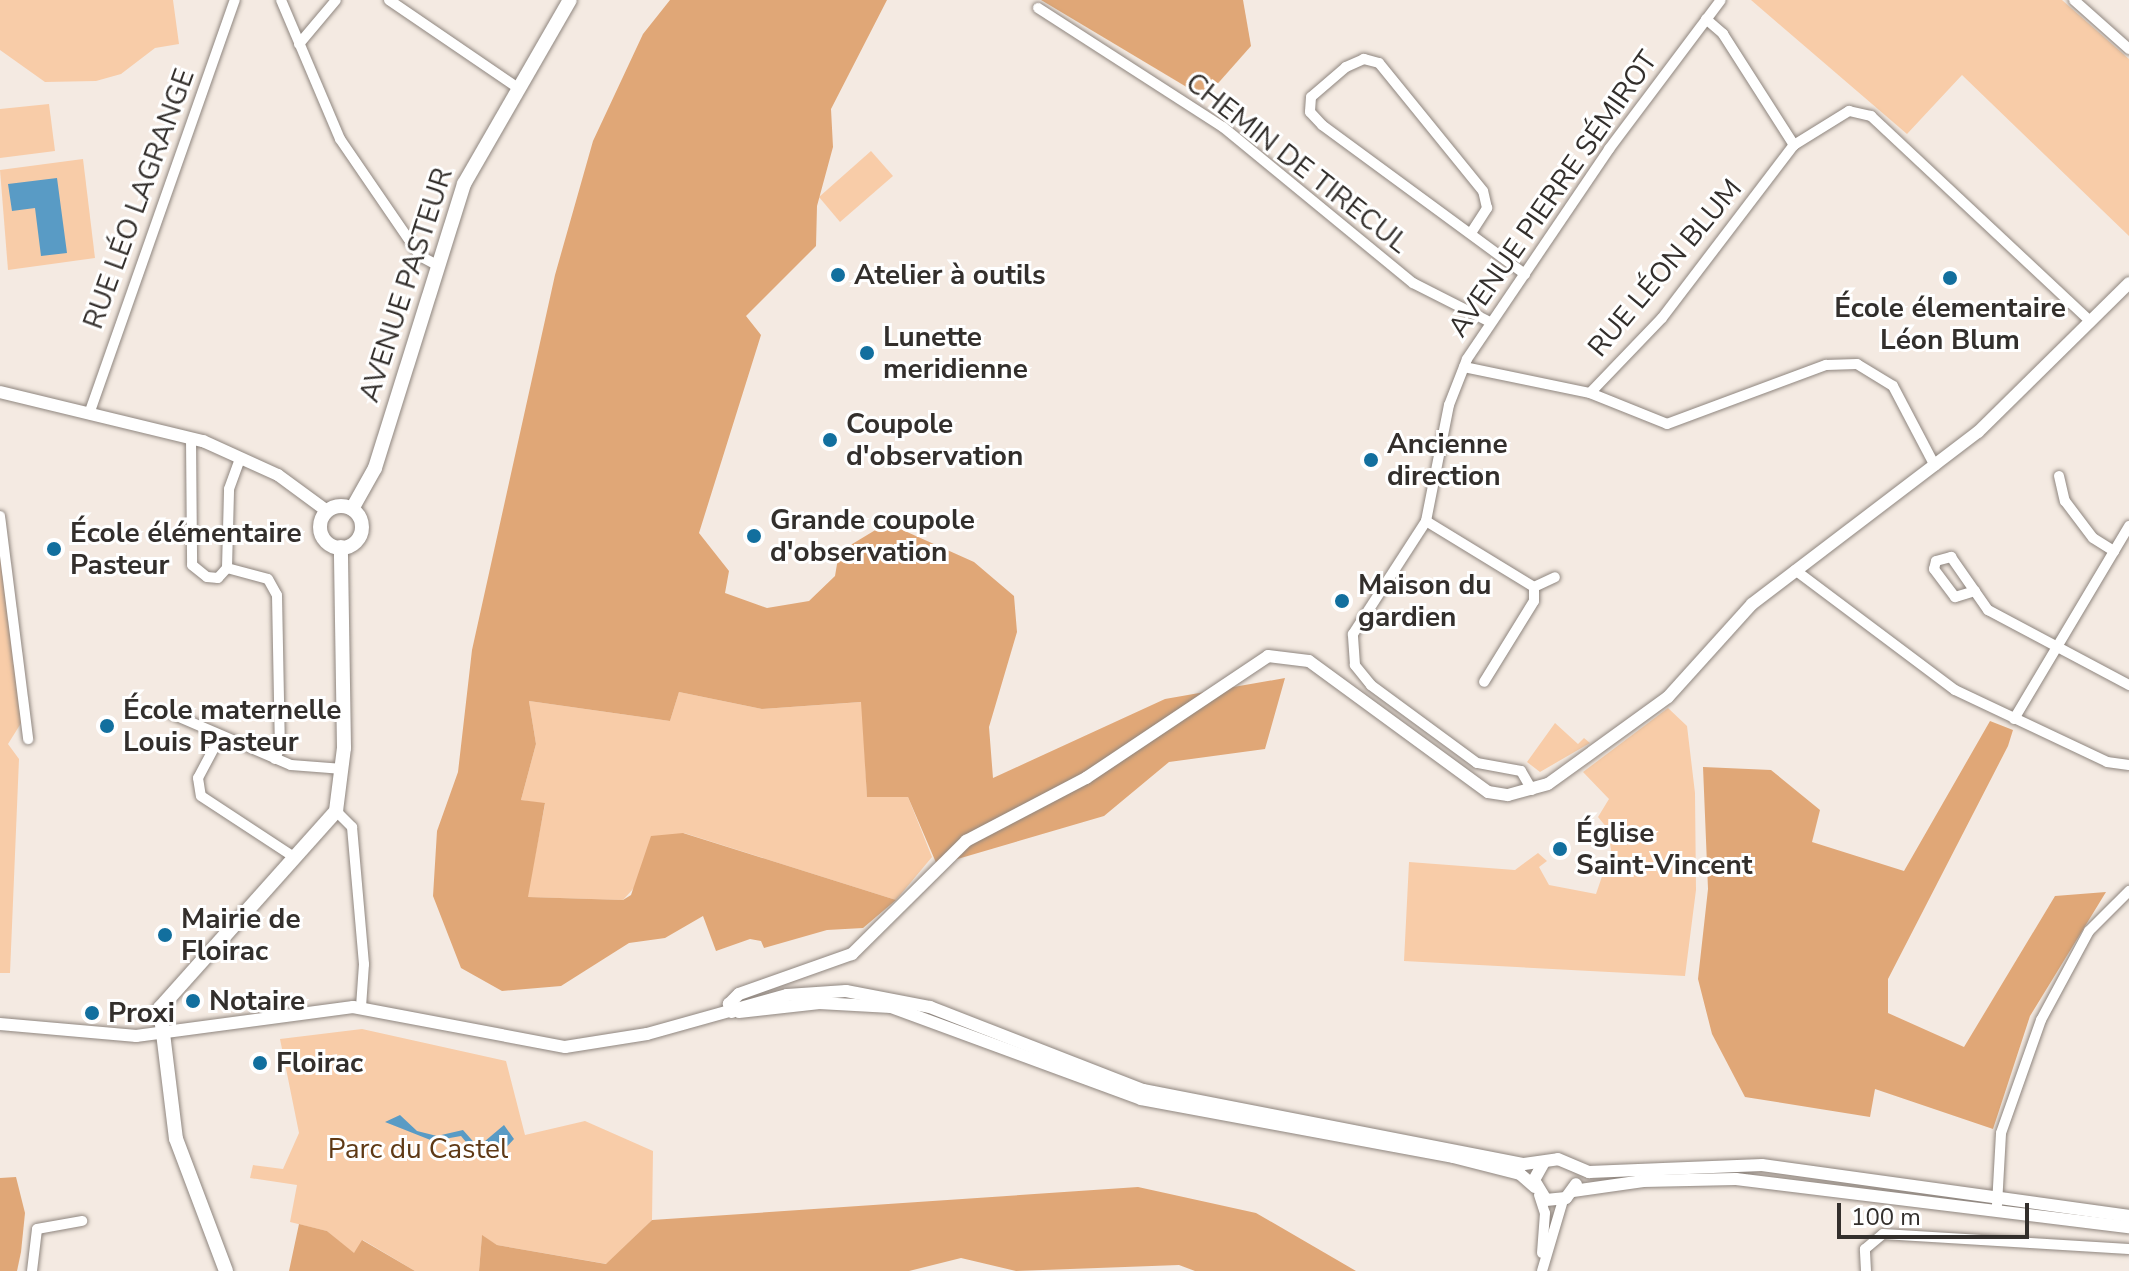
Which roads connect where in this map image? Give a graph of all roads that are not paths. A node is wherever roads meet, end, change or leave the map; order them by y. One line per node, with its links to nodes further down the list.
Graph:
1 (235, 0): 23 (street, RUE LÉO LAGRANGE)
2 (281, 0): 10 (street)
3 (336, 0): 10 (street)
4 (389, 0): 12 (street)
5 (1721, 0): 9 (street, AVENUE PIERRE SÉMIROT)
6 (2074, 0): 11 (street)
7 (564, 2): 12 (main road, AVENUE PASTEUR)
8 (1038, 8): 18 (street, CHEMIN DE TIRECUL)
9 (1706, 19): 13 (street); 16 (street, AVENUE PIERRE SÉMIROT)
10 (299, 44): 15 (street)
11 (2129, 49)
12 (518, 88): 15 (main road, AVENUE PASTEUR)
13 (1794, 145): 19 (street, RUE LÉON BLUM); 22 (street, RUE LÉON BLUM)
14 (1471, 233): 14 (street); 16 (street)
15 (435, 264): 28 (main road, AVENUE PASTEUR)
16 (1525, 274): 18 (street, AVENUE PIERRE SÉMIROT)
17 (2129, 283): 19 (street)
18 (1490, 322): 20 (street, AVENUE PIERRE SÉMIROT)
19 (2091, 322): 26 (street)
20 (1464, 367): 22 (street, RUE LÉON BLUM); 31 (street, AVENUE PIERRE SÉMIROT)
21 (0, 392): 23 (street)
22 (1590, 393): 26 (street)
23 (89, 414): 24 (street)
24 (191, 438): 25 (street); 35 (street)
25 (240, 458): 29 (street); 35 (street)
26 (1935, 466): 36 (street)
27 (2059, 476): 34 (street)
28 (352, 509): 29 (main road); 33 (main road)
29 (327, 511): 33 (main road)
30 (0, 516): 45 (street)
31 (1426, 521): 38 (street); 50 (street)
32 (2129, 526): 34 (street)
33 (341, 547): 49 (main road)
34 (2114, 551): 40 (street)
35 (227, 568): 47 (street)
36 (1795, 570): 44 (street); 50 (street)
37 (1555, 577): 38 (street)
38 (1534, 587): 41 (street)
39 (1975, 591): 40 (street)
40 (2055, 649): 42 (street); 44 (street)
41 (1484, 682)
42 (2129, 685)
43 (172, 714): 46 (street)
44 (2014, 719): 48 (street)
45 (28, 739)
46 (227, 739): 47 (street); 52 (street)
47 (275, 759): 49 (street)
48 (2129, 766)
49 (343, 769): 51 (main road)
50 (1532, 790): 55 (street)
51 (336, 811): 52 (main road); 54 (street)
52 (294, 857): 57 (main road)
53 (2129, 891): 62 (street)
54 (361, 1007): 55 (street); 57 (street)
55 (732, 1012): 58 (street); 60 (street)
56 (0, 1024): 57 (street)
57 (160, 1031): 69 (main road)
58 (1544, 1162): 59 (street); 60 (street)
59 (1571, 1166): 61 (street); 62 (street)
60 (1536, 1190): 61 (street); 67 (street)
61 (1568, 1196): 62 (street); 67 (street)
62 (1997, 1205): 63 (street); 65 (street)
63 (2129, 1216)
64 (82, 1221): 68 (street)
65 (2129, 1227)
66 (2129, 1249): 70 (street)
67 (1542, 1267)
68 (32, 1271)
69 (226, 1271)
70 (1866, 1271)

